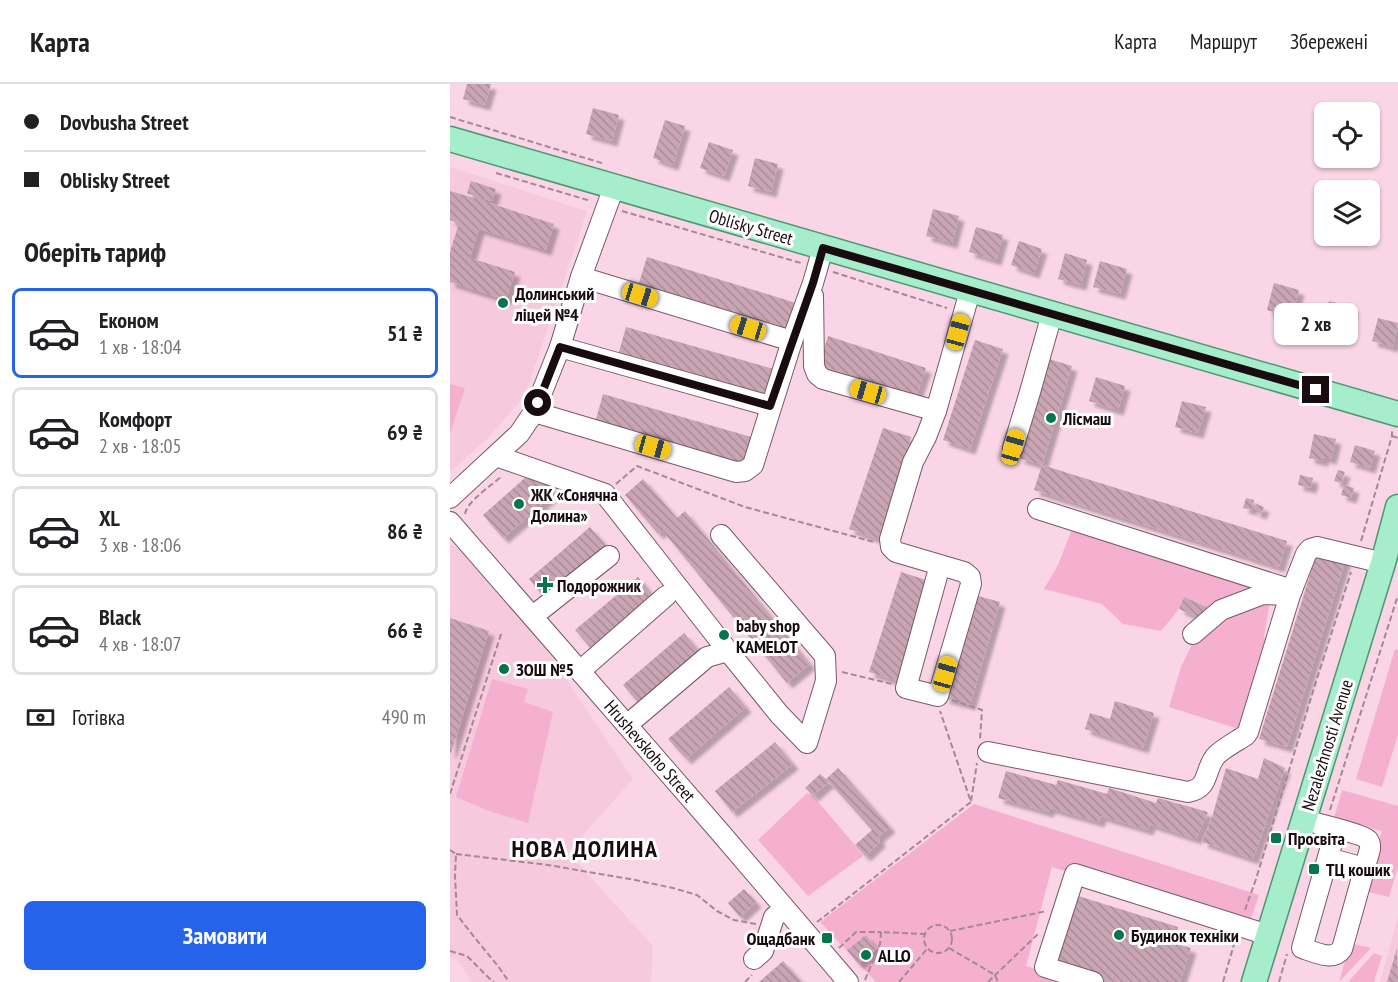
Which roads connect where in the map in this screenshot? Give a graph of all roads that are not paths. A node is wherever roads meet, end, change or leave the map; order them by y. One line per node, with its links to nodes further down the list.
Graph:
1 (450, 139): 2 (main road, Oblisky Street)
2 (610, 196): 3 (main road, Oblisky Street); 4 (street)
3 (818, 266): 5 (main road, Oblisky Street); 7 (street); 10 (street)
4 (581, 277): 7 (street); 8 (street)
5 (967, 302): 6 (main road, Oblisky Street); 10 (street)
6 (1052, 314): 12 (main road, Oblisky Street); 13 (street)
7 (792, 341): 9 (street)
8 (560, 347): 9 (street); 11 (street)
9 (770, 406): 11 (street)
10 (936, 411): 22 (street)
11 (534, 412): 14 (street)
12 (1394, 426)
13 (1013, 447)
14 (496, 456): 15 (street); 27 (street)
15 (450, 498)
16 (1398, 507): 21 (main road, Nezalezhnosti Avenue)
17 (1038, 509): 23 (street)
18 (450, 522): 25 (street, Hrushevskoho Street)
19 (721, 535): 27 (street)
20 (609, 556): 25 (street)
21 (1383, 563): 23 (street); 31 (main road, Nezalezhnosti Avenue)
22 (940, 565): 22 (street)
23 (1291, 592): 26 (street); 30 (street)
24 (666, 596): 28 (street)
25 (533, 616): 28 (street, Hrushevskoho Street)
26 (1193, 634)
27 (728, 651): 29 (street)
28 (580, 670): 29 (street, Hrushevskoho Street)
29 (627, 725): 35 (street, Hrushevskoho Street)
30 (982, 751)
31 (1304, 820): 32 (street); 36 (main road, Nezalezhnosti Avenue)
32 (1336, 829): 33 (street); 34 (street)
33 (1328, 858): 34 (street); 34 (street)
34 (1365, 868)
35 (785, 909): 37 (street); 38 (street, Hrushevskoho Street)
36 (1268, 935): 39 (street); 40 (main road, Nezalezhnosti Avenue)
37 (754, 959)
38 (856, 981)
39 (1093, 982)
40 (1254, 982)

